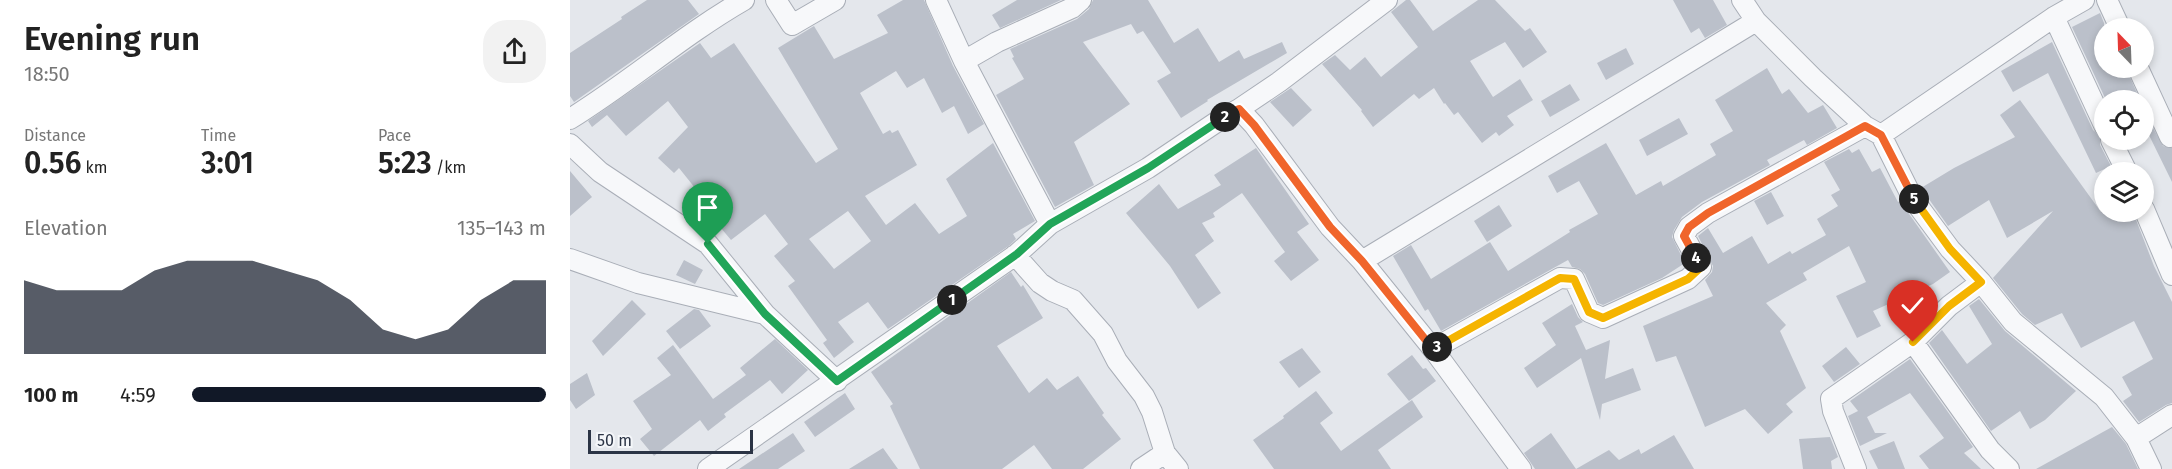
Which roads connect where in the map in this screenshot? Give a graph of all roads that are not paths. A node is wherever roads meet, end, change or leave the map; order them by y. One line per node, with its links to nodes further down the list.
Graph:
1 (744, 0): 17 (street)
2 (776, 0): 3 (street)
3 (835, 0)
4 (936, 0): 13 (street)
5 (1081, 0): 13 (street)
6 (1386, 0): 16 (street)
7 (1742, 0): 12 (street)
8 (2084, 0): 10 (street)
9 (2107, 0): 11 (street)
10 (2054, 17): 15 (street); 18 (street)
11 (2115, 18)
12 (1756, 21): 18 (street); 25 (street)
13 (964, 61): 22 (street)
14 (2143, 78): 19 (street)
15 (2094, 103)
16 (1239, 109): 22 (street); 25 (street)
17 (570, 119)
18 (1873, 130): 27 (street); 30 (street)
19 (2170, 137)
20 (570, 144): 28 (street)
21 (2150, 222): 26 (street)
22 (1050, 224): 23 (street)
23 (1015, 255): 31 (street); 34 (street)
24 (570, 259): 28 (street)
25 (1362, 261): 30 (street)
26 (2172, 275)
27 (1981, 282): 29 (street); 33 (street)
28 (765, 314): 31 (street)
29 (1913, 342): 39 (street); 40 (street)
30 (1433, 349): 38 (street)
31 (837, 381): 35 (street)
32 (2172, 415): 33 (street)
33 (2136, 438): 41 (street)
34 (1165, 453): 36 (street); 37 (street)
35 (708, 469)
36 (1141, 469)
37 (1178, 469)
38 (1521, 469)
39 (1856, 469)
40 (2009, 469)
41 (2151, 469)

